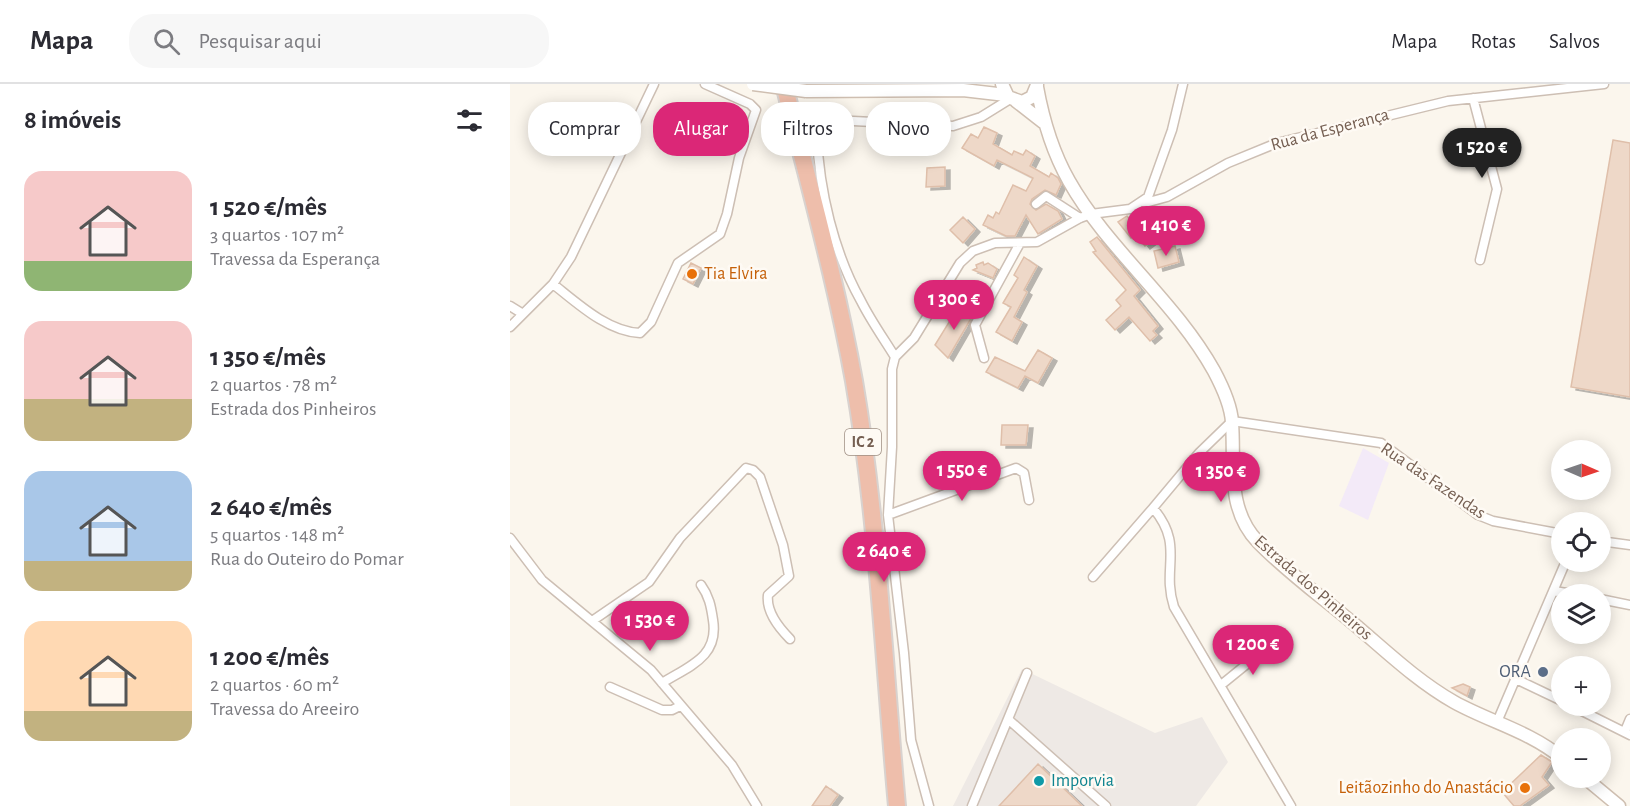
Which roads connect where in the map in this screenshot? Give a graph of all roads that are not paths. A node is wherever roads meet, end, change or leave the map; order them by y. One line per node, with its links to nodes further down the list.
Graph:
1 (654, 84): 21 (street)
2 (705, 84): 21 (street)
3 (753, 84): 11 (main road, bridge)
4 (775, 84): 58 (highway, IC 2)
5 (784, 84): 59 (highway, IC 2)
6 (976, 84): 12 (main road)
7 (1183, 84): 17 (street)
8 (1604, 84): 10 (street, Rua da Esperança)
9 (1037, 85): 13 (main road); 15 (main road, Estrada dos Pinheiros)
10 (1543, 87): 14 (street, Rua da Esperança)
11 (887, 88): 12 (main road)
12 (963, 90): 13 (main road)
13 (1009, 95): 15 (main road, Estrada dos Pinheiros); 25 (street)
14 (1473, 98): 17 (street, Rua da Esperança); 20 (street)
15 (1043, 122): 18 (main road, Estrada dos Pinheiros)
16 (1036, 204): 18 (street)
17 (1139, 206): 18 (street, Rua da Esperança)
18 (1086, 216): 19 (street); 27 (main road, Estrada dos Pinheiros)
19 (1016, 243): 25 (street); 26 (street)
20 (1480, 260)
21 (553, 284): 23 (street)
22 (510, 306): 23 (street)
23 (523, 314): 24 (street)
24 (510, 327)
25 (895, 357): 30 (street)
26 (984, 358)
27 (1232, 421): 29 (street); 31 (street, Rua das Fazendas); 53 (main road, Estrada dos Pinheiros)
28 (1029, 500): 30 (street)
29 (1153, 508): 35 (street); 46 (street)
30 (888, 515): 60 (street)
31 (1551, 532)
32 (511, 536): 40 (street)
33 (1611, 542): 34 (street)
34 (1630, 545)
35 (1093, 577)
36 (701, 585): 45 (street)
37 (1551, 598): 44 (street)
38 (1611, 601): 39 (street)
39 (1630, 604)
40 (592, 621): 41 (street); 45 (street)
41 (790, 639)
42 (1269, 646): 46 (street)
43 (1027, 673): 52 (street)
44 (1516, 679): 48 (street); 53 (street)
45 (662, 683): 49 (street)
46 (1221, 685): 63 (street)
47 (610, 687): 49 (street)
48 (1551, 696)
49 (680, 705): 57 (street)
50 (1592, 716): 54 (street)
51 (1630, 719): 54 (street)
52 (1009, 720): 61 (street); 62 (street)
53 (1497, 722): 55 (main road, Estrada dos Pinheiros)
54 (1627, 733)
55 (1551, 750)
56 (1597, 788): 64 (main road)
57 (757, 806)
58 (887, 806)
59 (897, 806)
60 (929, 806)
61 (972, 806)
62 (1106, 806)
63 (1291, 806)
64 (1619, 806)

